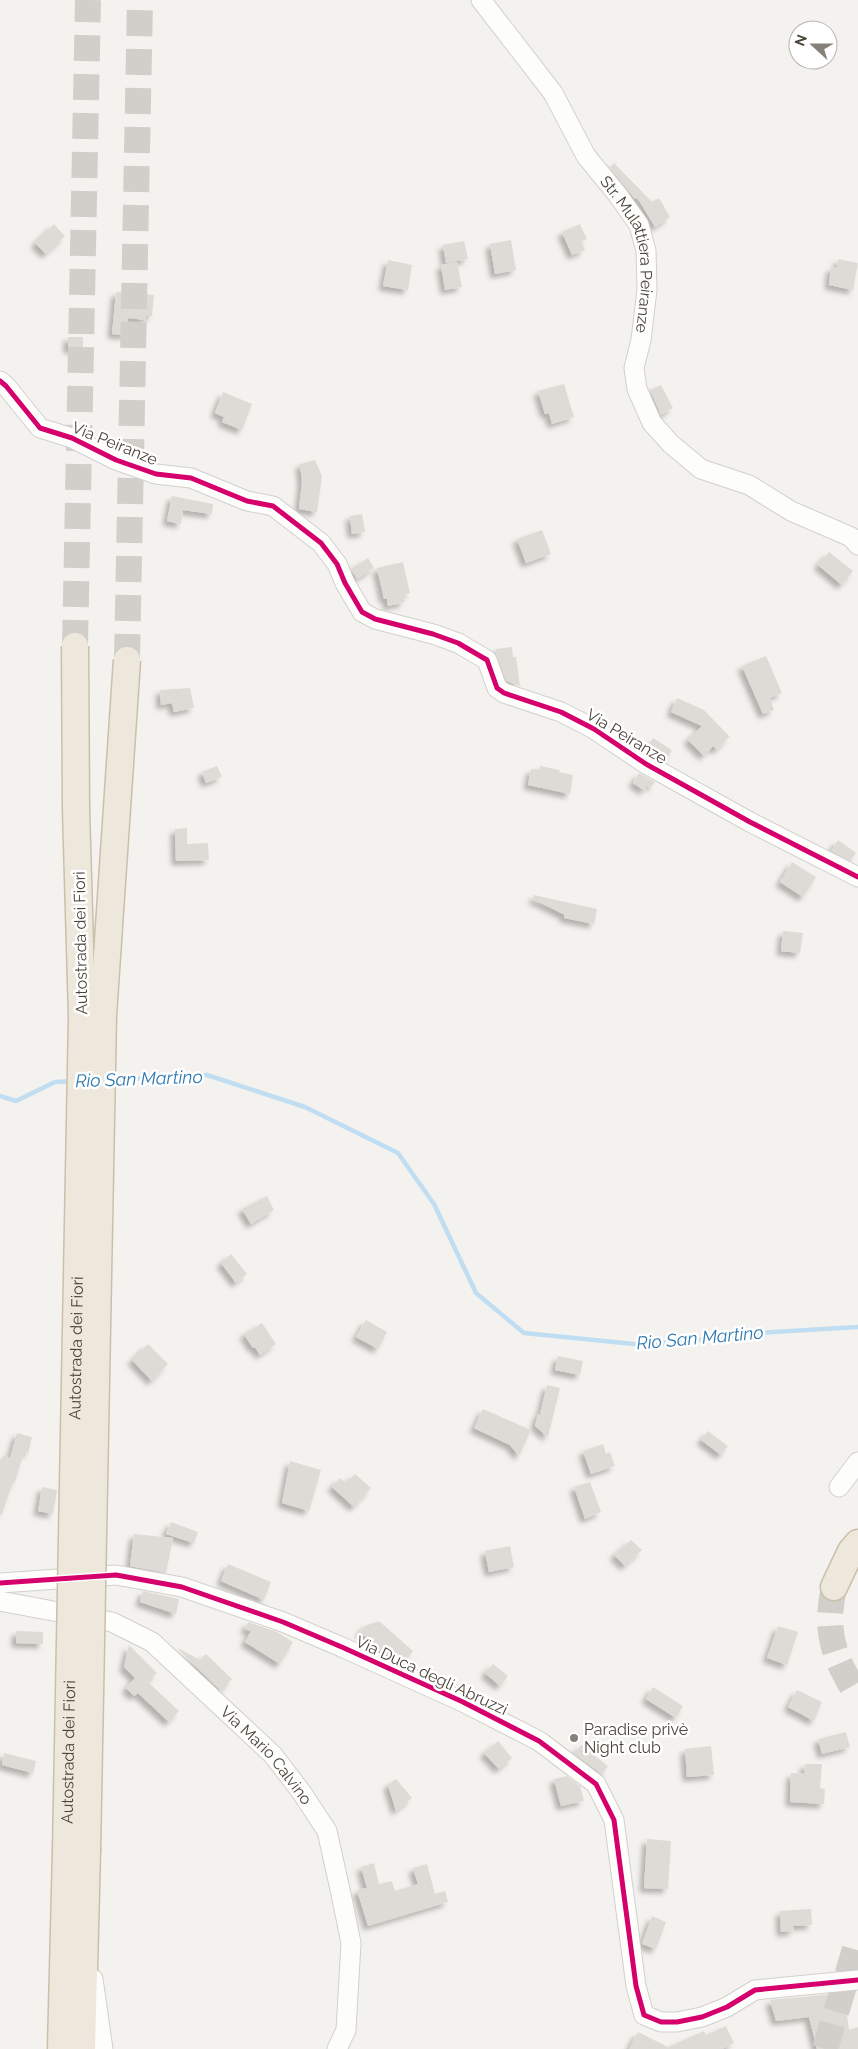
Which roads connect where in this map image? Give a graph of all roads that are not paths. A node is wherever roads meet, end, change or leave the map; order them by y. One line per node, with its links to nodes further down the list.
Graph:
1 (481, 0): 3 (street, Str. Mulattiera Peiranze)
2 (0, 382): 6 (street, Via Peiranze)
3 (858, 545)
4 (75, 646): 13 (highway, Autostrada dei Fiori, bridge)
5 (127, 660): 13 (highway, Autostrada dei Fiori, bridge)
6 (858, 877)
7 (858, 1462): 8 (street)
8 (839, 1487)
9 (858, 1543): 10 (highway)
10 (858, 1560)
11 (0, 1583): 15 (street, Via Duca degli Abruzzi)
12 (0, 1601): 19 (street, Via Mario Calvino)
13 (76, 1850): 14 (highway, Autostrada dei Fiori); 16 (highway, Autostrada dei Fiori)
14 (85, 1926): 17 (highway, Autostrada dei Fiori); 18 (street)
15 (858, 1980)
16 (60, 2049)
17 (82, 2049)
18 (103, 2049)
19 (337, 2049)

